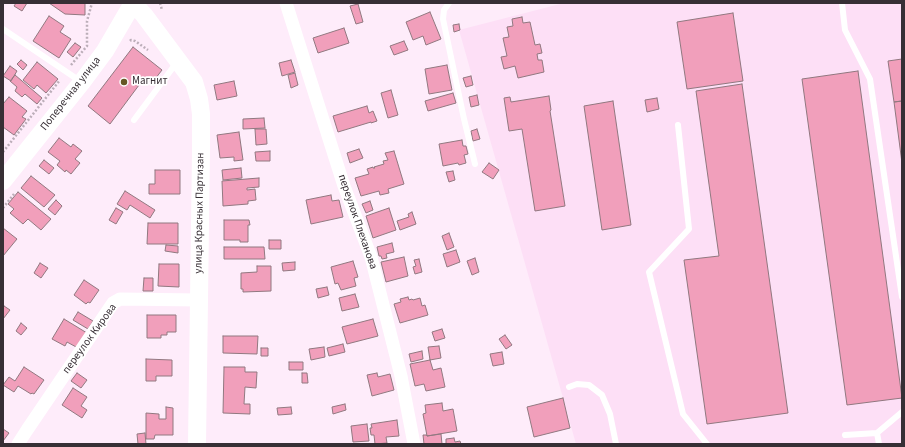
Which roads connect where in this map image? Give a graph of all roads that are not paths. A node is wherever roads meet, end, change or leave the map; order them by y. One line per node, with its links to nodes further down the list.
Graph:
1 (133, 3): 6 (street, улица Красных Партизан); 7 (street, Поперечная улица)
2 (286, 3): 20 (street, переулок Плеханова)
3 (449, 3): 10 (lane)
4 (842, 3): 12 (lane)
5 (3, 29): 7 (lane)
6 (178, 60): 8 (lane); 13 (street, улица Красных Партизан)
7 (82, 82): 11 (street, Поперечная улица)
8 (134, 120)
9 (678, 125): 22 (lane)
10 (475, 164)
11 (3, 181)
12 (902, 293)
13 (198, 300): 18 (street, переулок Кирова); 19 (street, улица Красных Партизан)
14 (569, 387): 21 (lane)
15 (902, 412): 16 (lane)
16 (877, 433): 17 (lane); 23 (lane)
17 (845, 435)
18 (18, 444)
19 (197, 444)
20 (414, 444)
21 (616, 444)
22 (707, 444)
23 (879, 444)

